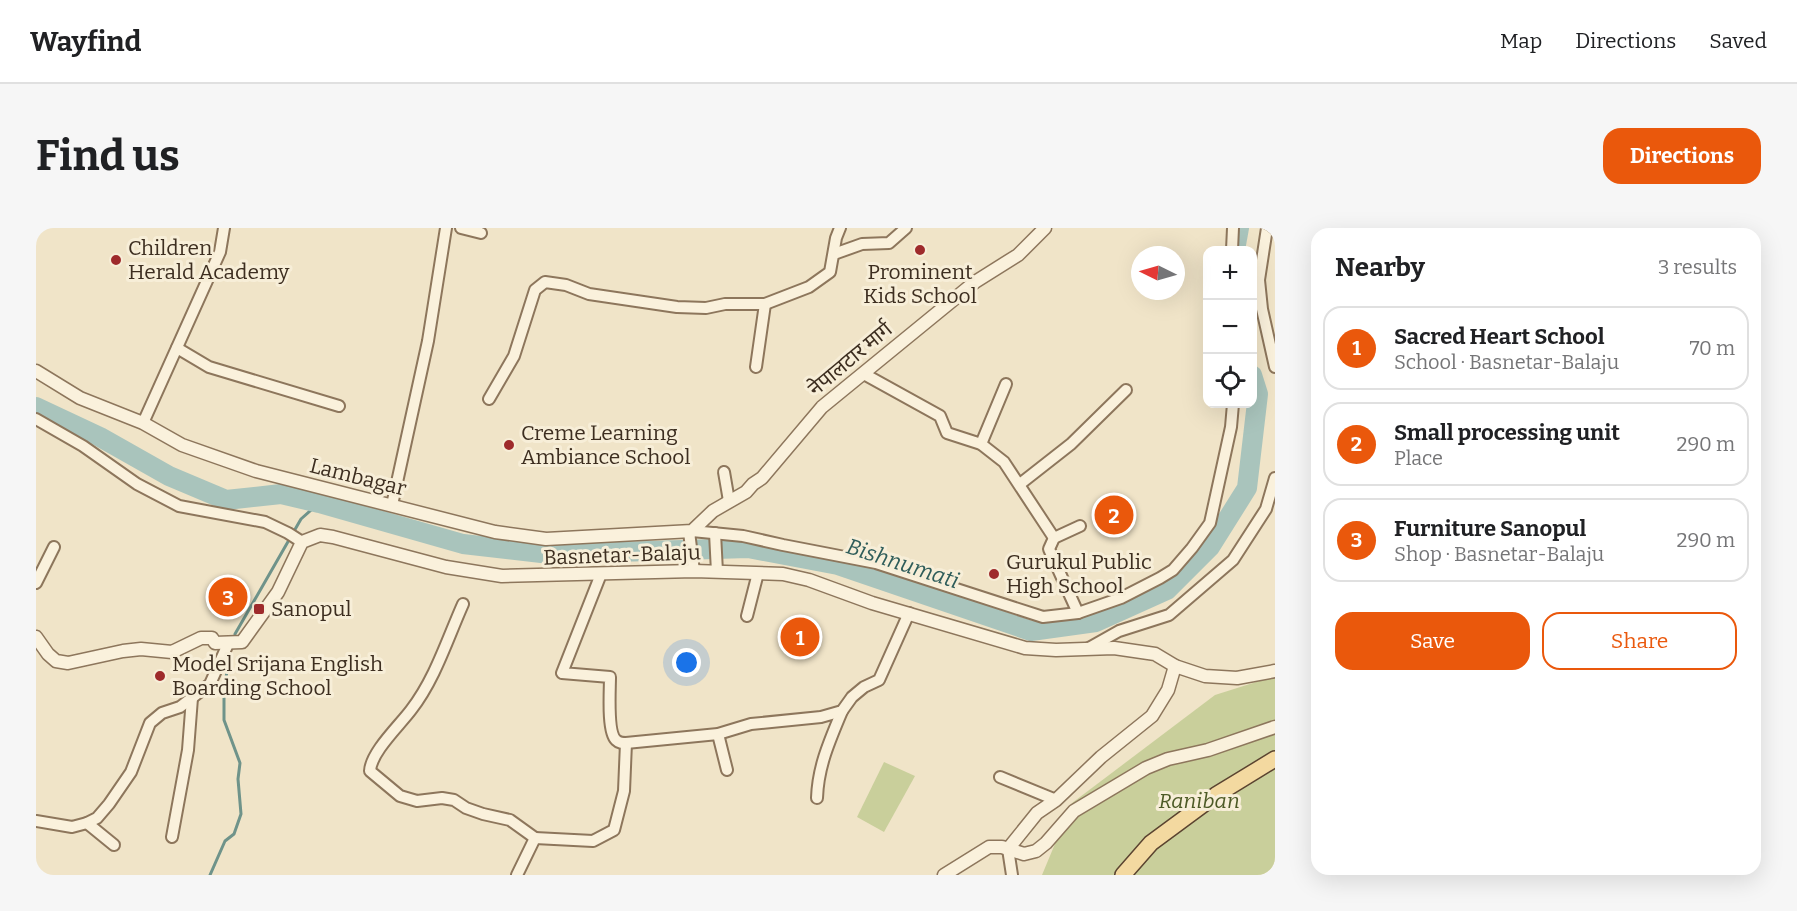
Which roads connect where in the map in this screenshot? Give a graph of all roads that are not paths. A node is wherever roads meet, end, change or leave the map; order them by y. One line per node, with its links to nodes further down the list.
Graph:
1 (224, 228): 13 (street)
2 (446, 228): 30 (street)
3 (461, 228): 9 (street)
4 (840, 228): 11 (street)
5 (906, 228): 11 (street)
6 (1045, 228): 17 (street, नेपालटार मार्ग)
7 (1233, 228): 10 (street)
8 (1267, 228): 15 (street)
9 (482, 233)
10 (1232, 246)
11 (834, 254): 12 (street)
12 (765, 304): 14 (street); 20 (street)
13 (177, 348): 21 (street); 24 (street)
14 (756, 367)
15 (1275, 367)
16 (36, 371): 24 (street, Lambagar)
17 (864, 374): 25 (street); 29 (street, नेपालटार मार्ग)
18 (1006, 384): 25 (street)
19 (1126, 390): 28 (street)
20 (489, 399)
21 (339, 406)
22 (1233, 408): 43 (street)
23 (36, 419): 33 (street)
24 (143, 423): 30 (street, Lambagar)
25 (981, 444): 28 (street)
26 (724, 472): 29 (street)
27 (1275, 478): 48 (street)
28 (1020, 484): 35 (street)
29 (729, 501): 32 (street, नेपालटार मार्ग)
30 (392, 505): 32 (street, Lambagar)
31 (1080, 526): 35 (street)
32 (690, 535): 34 (street); 37 (street)
33 (296, 538): 40 (street, Basnetar-Balaju); 47 (street)
34 (716, 538): 38 (street); 43 (street)
35 (1054, 538): 43 (street)
36 (54, 547): 41 (street)
37 (694, 567): 38 (street, Basnetar-Balaju); 40 (street, Basnetar-Balaju)
38 (717, 567): 39 (street, Basnetar-Balaju)
39 (758, 573): 44 (street, Basnetar-Balaju); 45 (street)
40 (601, 574): 55 (street)
41 (36, 583)
42 (463, 604): 64 (street)
43 (1078, 613)
44 (909, 614): 48 (street, Basnetar-Balaju); 52 (street)
45 (747, 616)
46 (36, 637): 47 (street)
47 (228, 644): 51 (street)
48 (1087, 649): 49 (street, Basnetar-Balaju)
49 (1175, 666): 50 (street, Basnetar-Balaju); 60 (street)
50 (1275, 671)
51 (192, 698): 62 (street); 63 (street)
52 (842, 711): 54 (street); 59 (street)
53 (1275, 727): 66 (street)
54 (718, 734): 55 (street); 57 (street)
55 (626, 743): 64 (street)
56 (1275, 759): 70 (main road)
57 (727, 770)
58 (1000, 777): 60 (street)
59 (817, 798)
60 (1056, 800): 66 (street)
61 (36, 821): 62 (street)
62 (87, 823): 65 (street)
63 (172, 837)
64 (535, 838): 67 (street)
65 (114, 845)
66 (1008, 849): 68 (street); 69 (street)
67 (517, 875)
68 (944, 875)
69 (1012, 875)
70 (1123, 875)

